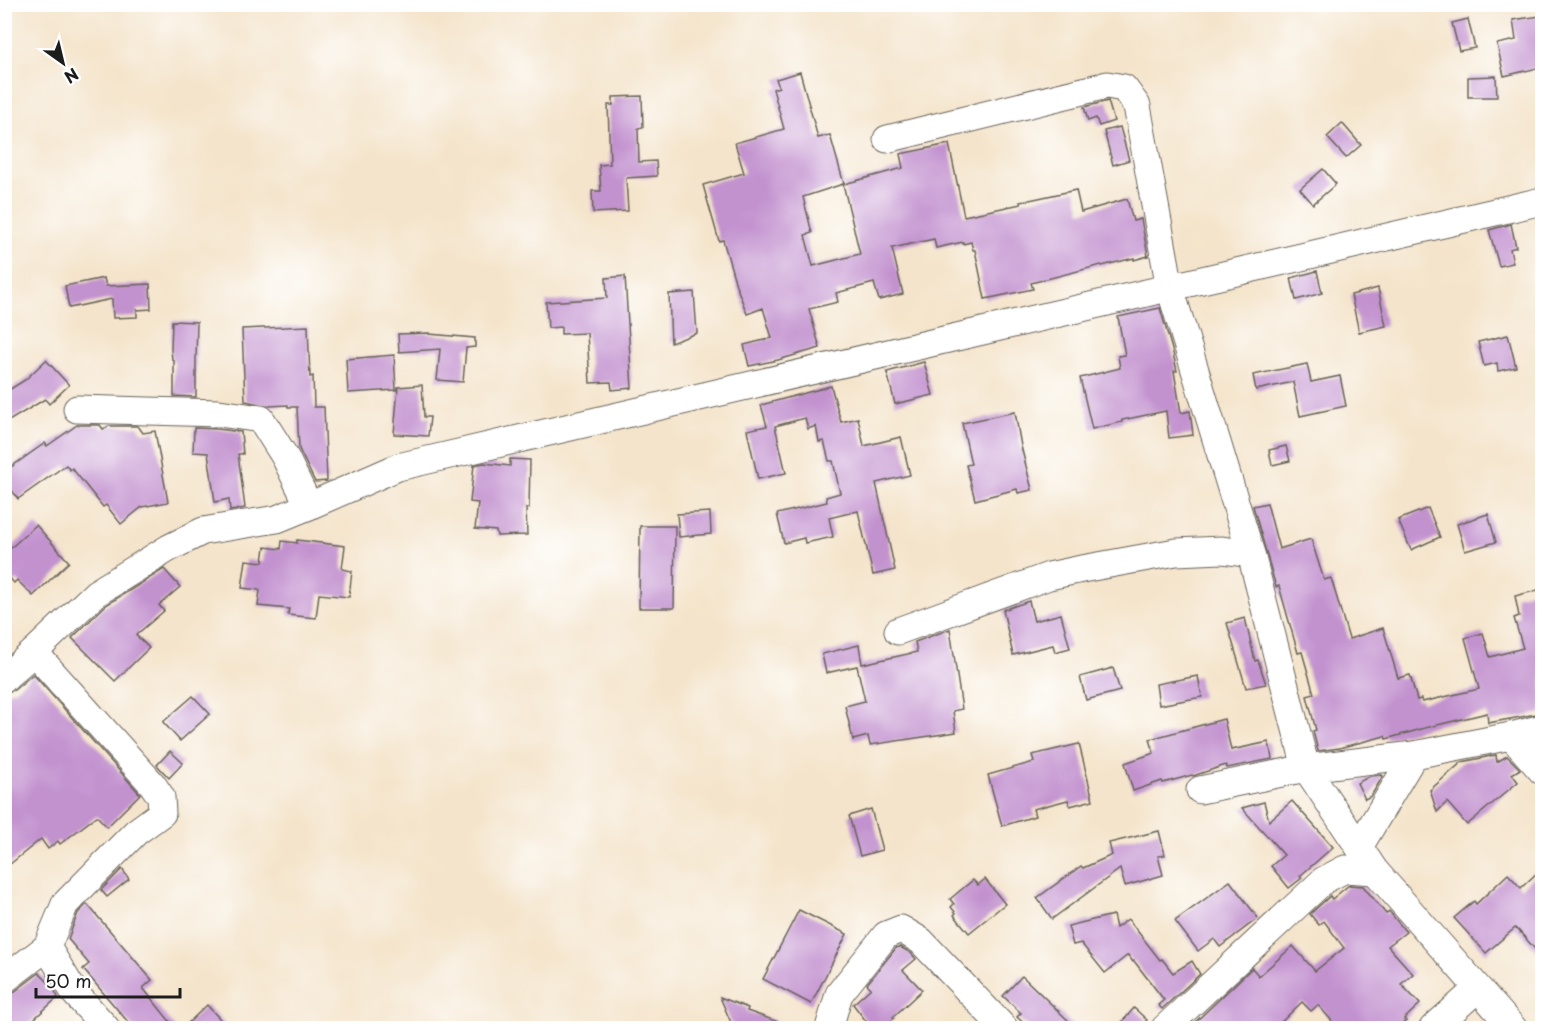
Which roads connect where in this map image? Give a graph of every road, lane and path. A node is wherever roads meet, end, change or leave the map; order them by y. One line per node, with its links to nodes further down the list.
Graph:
1 (887, 139): 3 (street)
2 (1542, 201): 3 (street)
3 (1170, 288): 5 (street); 6 (street)
4 (77, 410): 5 (street)
5 (309, 506): 8 (street)
6 (1251, 554): 7 (street); 13 (street)
7 (898, 631)
8 (34, 652): 9 (street); 18 (street)
9 (4, 678)
10 (1542, 728): 11 (street)
11 (1511, 736): 12 (street); 14 (street)
12 (1414, 755): 13 (street); 16 (street)
13 (1306, 768): 15 (street); 16 (street)
14 (1542, 771)
15 (1200, 790)
16 (1359, 847): 17 (street)
17 (1375, 871): 20 (street); 24 (street)
18 (47, 947): 19 (street); 21 (street)
19 (4, 980)
20 (1478, 989): 25 (street); 26 (street)
21 (106, 1029)
22 (829, 1029): 23 (street)
23 (1004, 1029)
24 (1165, 1029)
25 (1433, 1029)
26 (1514, 1029)

